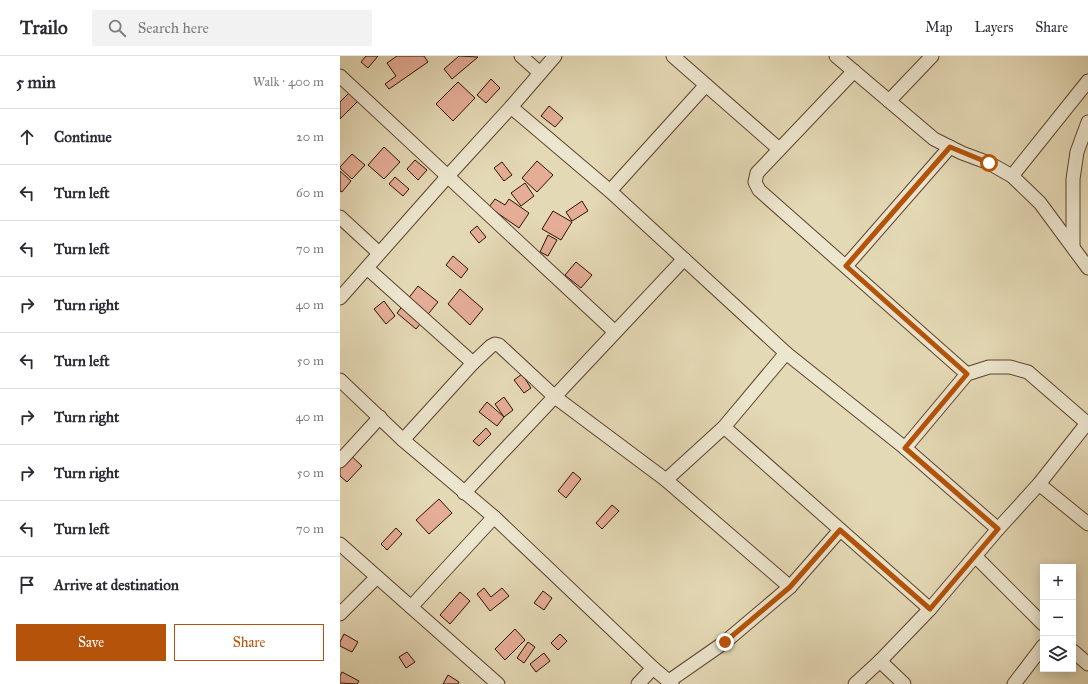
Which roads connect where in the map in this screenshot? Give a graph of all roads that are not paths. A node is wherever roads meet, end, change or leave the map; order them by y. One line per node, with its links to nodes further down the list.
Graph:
1 (521, 56): 7 (street)
2 (555, 56): 7 (street)
3 (673, 56): 10 (street)
4 (836, 56): 6 (street)
5 (932, 56): 11 (street)
6 (854, 71): 11 (street); 15 (street)
7 (540, 73): 12 (street)
8 (340, 76): 17 (street)
9 (1088, 81): 16 (street)
10 (706, 85): 15 (street); 18 (street)
11 (890, 101): 14 (street)
12 (511, 107): 17 (street); 18 (street)
13 (1088, 122): 20 (street)
14 (950, 147): 16 (street); 23 (street)
15 (779, 149): 23 (street)
16 (1012, 176): 20 (street)
17 (447, 177): 21 (street); 27 (street)
18 (610, 191): 22 (street)
19 (340, 218): 21 (street)
20 (1073, 247): 25 (street)
21 (380, 253): 24 (street)
22 (684, 259): 27 (street); 28 (street)
23 (846, 266): 30 (street)
24 (367, 268): 26 (street); 29 (street)
25 (1088, 268)
26 (340, 298)
27 (614, 332): 32 (street)
28 (786, 353): 35 (street); 37 (street)
29 (473, 363): 32 (street); 36 (street)
30 (967, 374): 34 (street); 37 (street)
31 (340, 380): 33 (street)
32 (555, 396): 39 (street); 41 (street)
33 (380, 417): 36 (street); 38 (street)
34 (1088, 423): 40 (street)
35 (724, 427): 39 (street); 45 (street)
36 (403, 440): 41 (street)
37 (905, 448): 44 (street)
38 (340, 461)
39 (666, 480): 49 (street)
40 (1039, 484): 43 (street); 44 (street)
41 (464, 493): 42 (street)
42 (494, 517): 50 (street); 58 (street)
43 (1088, 524)
44 (998, 529): 47 (street)
45 (840, 530): 49 (street); 51 (street)
46 (340, 544): 48 (street)
47 (976, 556): 51 (street); 53 (street)
48 (377, 577): 50 (street); 52 (street)
49 (790, 587): 59 (street)
50 (411, 607): 60 (street)
51 (930, 609): 56 (street)
52 (340, 614)
53 (1040, 621)
54 (1040, 650): 64 (street)
55 (1076, 654): 57 (street)
56 (880, 661): 62 (street); 63 (street)
57 (1088, 664)
58 (653, 668): 59 (street); 61 (street)
59 (670, 683)
60 (498, 684)
61 (638, 684)
62 (854, 684)
63 (904, 684)
64 (1014, 684)

